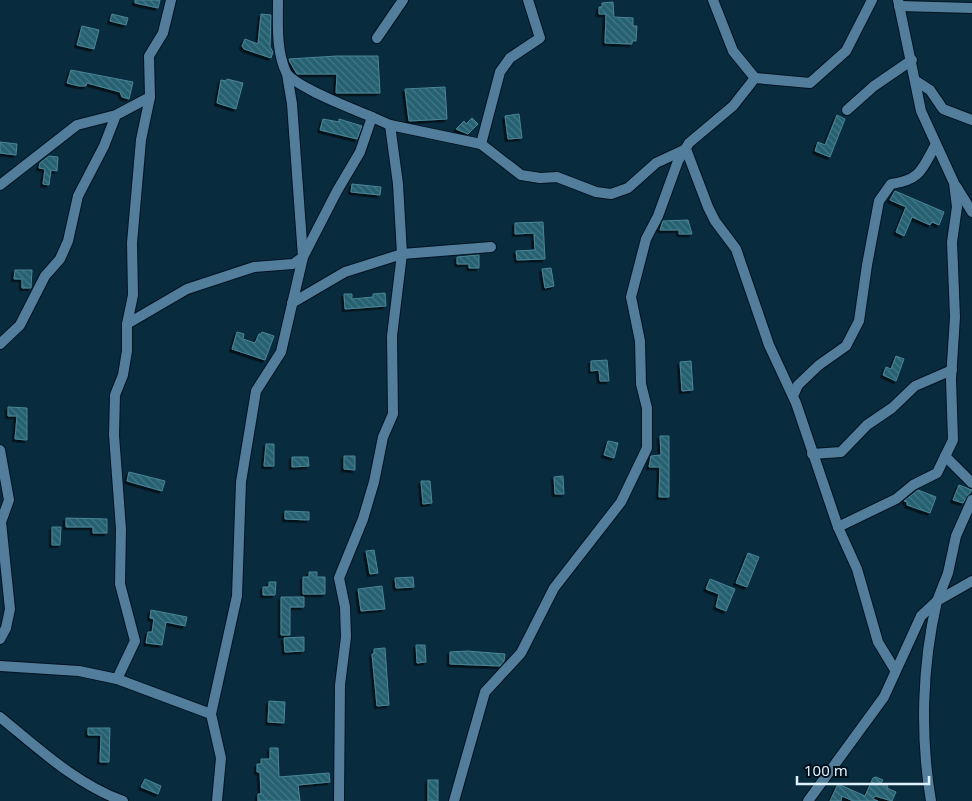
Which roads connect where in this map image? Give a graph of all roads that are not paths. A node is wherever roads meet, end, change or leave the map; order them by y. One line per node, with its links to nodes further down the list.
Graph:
1 (171, 0): 15 (street)
2 (278, 0): 12 (street)
3 (403, 0): 10 (street)
4 (528, 0): 21 (street)
5 (713, 0): 13 (street)
6 (872, 0): 13 (street)
7 (898, 3): 8 (street); 11 (street)
8 (949, 4): 9 (street)
9 (972, 8)
10 (377, 38)
11 (912, 60): 14 (street); 16 (street)
12 (287, 74): 18 (street); 29 (street)
13 (755, 78): 23 (street)
14 (916, 81): 19 (street); 22 (street)
15 (150, 97): 17 (street); 31 (street)
16 (847, 110)
17 (116, 115): 25 (street); 32 (street)
18 (372, 117): 20 (street); 29 (street)
19 (972, 120)
20 (390, 125): 21 (street); 28 (street)
21 (482, 144): 23 (street)
22 (936, 144): 24 (street); 34 (street)
23 (686, 149): 34 (street); 52 (street)
24 (954, 183): 26 (street); 33 (street)
25 (0, 185)
26 (972, 212)
27 (491, 247): 28 (street)
28 (402, 254): 30 (street); 51 (street)
29 (303, 257): 30 (street); 31 (street)
30 (292, 303): 47 (street)
31 (127, 324): 46 (street)
32 (0, 344)
33 (952, 370): 36 (street); 37 (street)
34 (793, 396): 36 (street)
35 (0, 450): 43 (street)
36 (812, 454): 40 (street)
37 (945, 456): 38 (street); 40 (street)
38 (972, 483)
39 (972, 500): 42 (street)
40 (838, 528): 45 (street)
41 (972, 581): 42 (street)
42 (937, 601): 45 (street); 54 (street)
43 (0, 639)
44 (0, 666): 46 (street)
45 (895, 670): 53 (street)
46 (117, 679): 47 (street)
47 (210, 714): 50 (street)
48 (0, 717): 49 (street)
49 (124, 801)
50 (217, 801)
51 (339, 801)
52 (454, 801)
53 (808, 801)
54 (931, 801)

